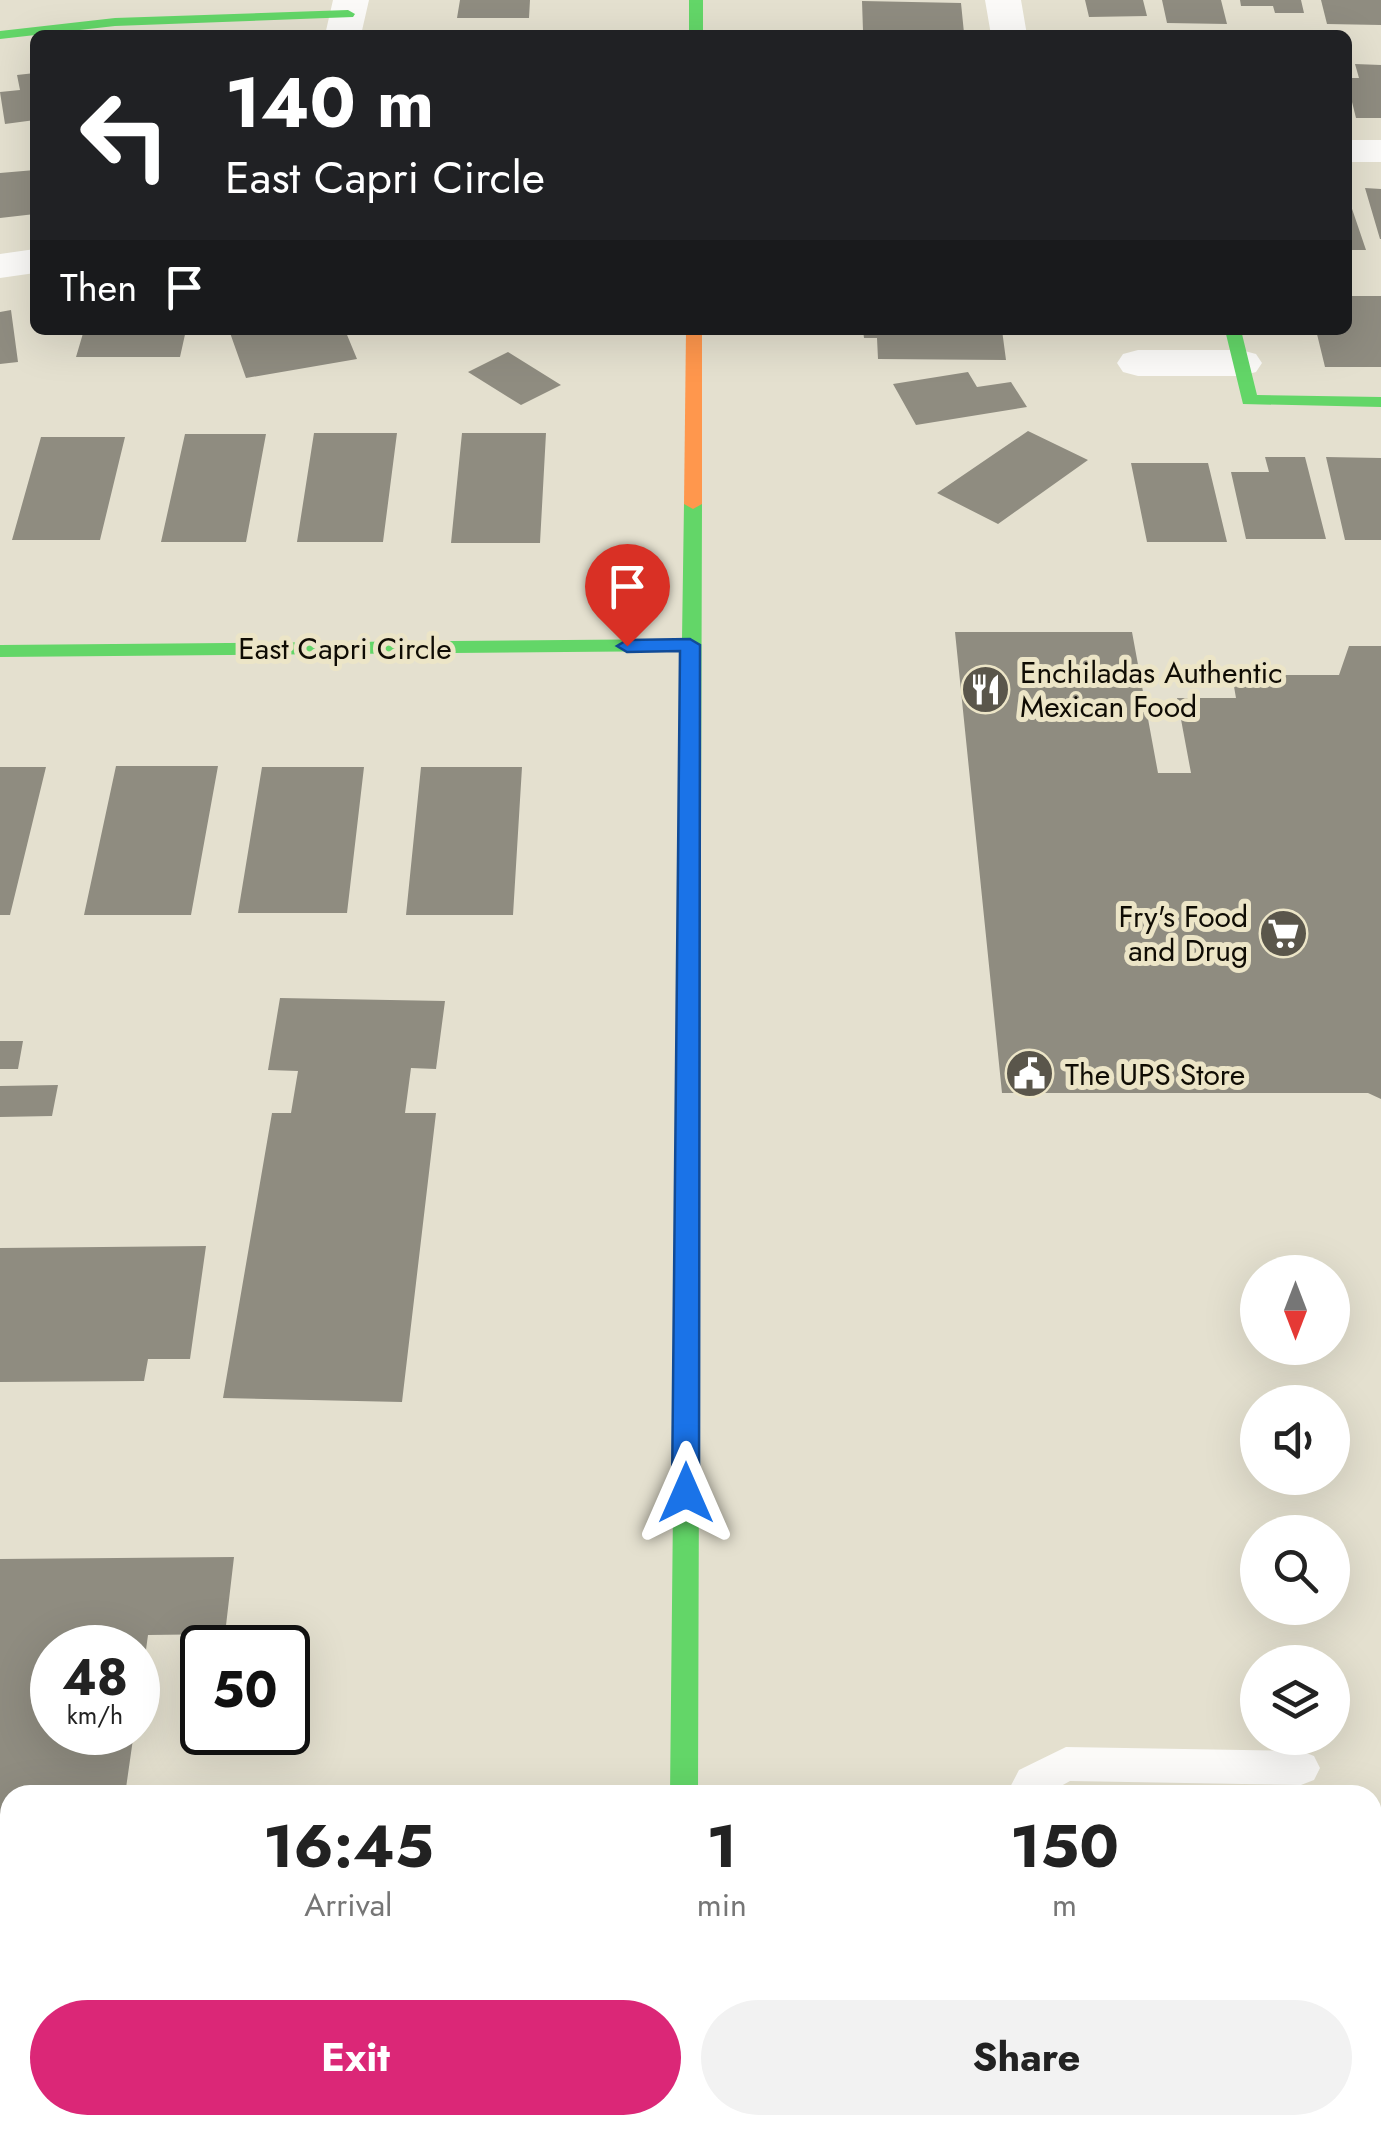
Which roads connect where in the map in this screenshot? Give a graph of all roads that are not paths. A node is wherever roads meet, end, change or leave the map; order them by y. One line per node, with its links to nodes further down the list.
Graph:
1 (696, 0): 5 (main road)
2 (1003, 0): 6 (street)
3 (347, 16): 4 (main road)
4 (44, 30)
5 (696, 30)
6 (1008, 30)
7 (30, 32): 8 (main road)
8 (0, 35)
9 (1352, 151): 10 (street)
10 (1381, 151)
11 (30, 262): 12 (street)
12 (0, 266)
13 (694, 335): 17 (main road)
14 (1138, 364): 15 (street)
15 (1241, 365): 16 (main road)
16 (1381, 402)
17 (690, 645): 18 (main road, East Capri Circle); 20 (main road)
18 (0, 651)
19 (1301, 1768): 21 (lane)
20 (684, 1785)
21 (1030, 1785)

